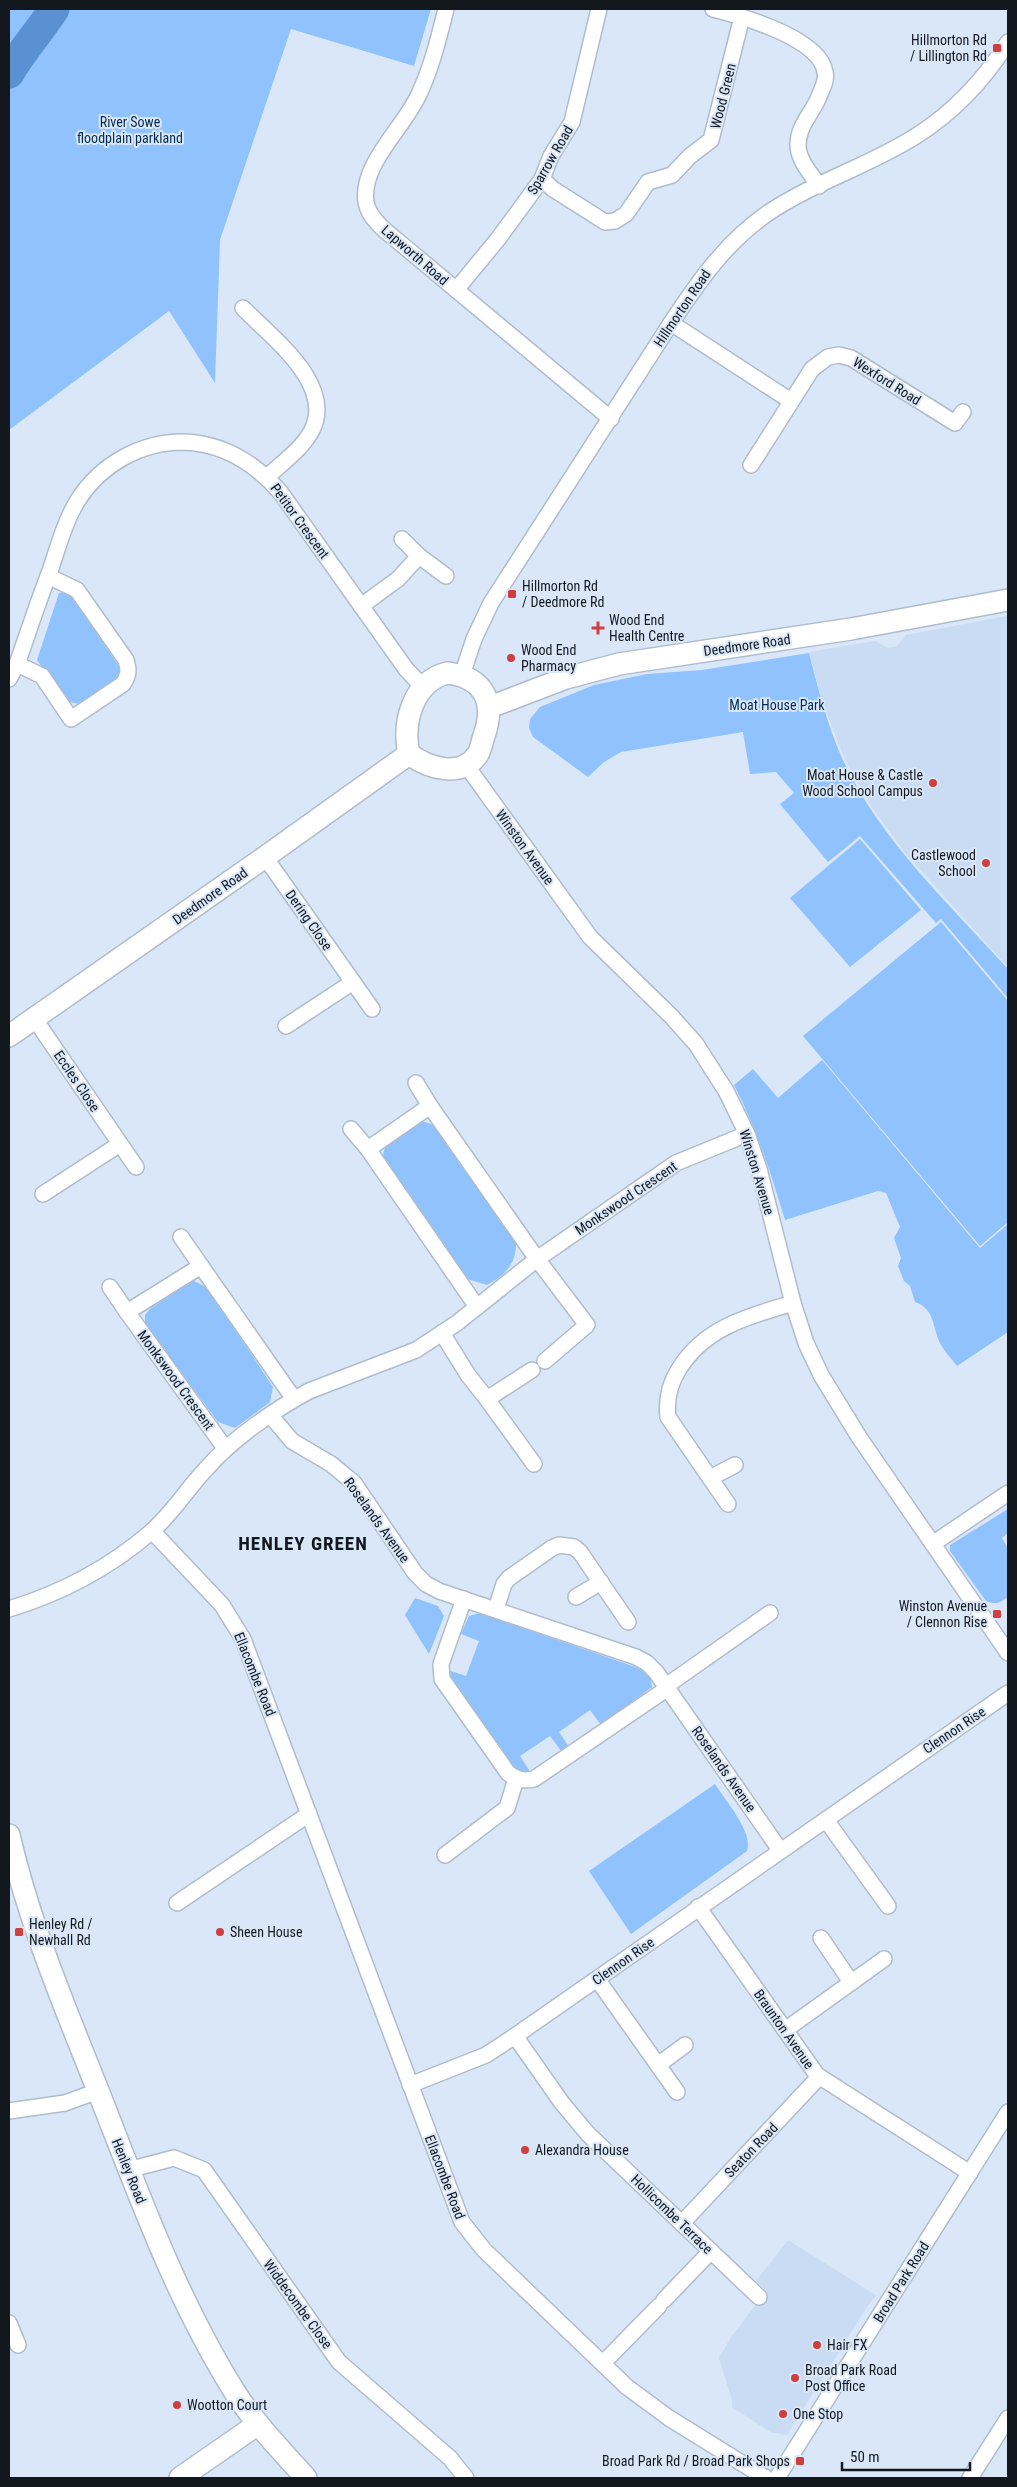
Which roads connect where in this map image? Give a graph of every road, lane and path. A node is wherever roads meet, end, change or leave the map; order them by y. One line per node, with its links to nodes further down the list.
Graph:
1 (446, 9): 8 (street, Lapworth Road)
2 (599, 9): 6 (street, Sparrow Road)
3 (712, 9): 4 (street)
4 (753, 15): 6 (street, Wood Green); 7 (street)
5 (1008, 42): 7 (street, Hillmorton Road)
6 (542, 179): 8 (street, Sparrow Road)
7 (818, 186): 10 (street, Hillmorton Road)
8 (456, 290): 13 (street, Lapworth Road)
9 (243, 308): 15 (street)
10 (671, 323): 11 (street); 13 (street, Hillmorton Road)
11 (791, 401): 12 (street, Wexford Road); 14 (street, Wexford Road)
12 (962, 412)
13 (611, 419): 23 (street, Hillmorton Road)
14 (751, 465)
15 (268, 477): 18 (street, Petitor Crescent); 21 (street, Petitor Crescent)
16 (402, 539): 17 (street)
17 (419, 556): 19 (street); 21 (street)
18 (48, 576): 22 (street, Petitor Crescent); 22 (street)
19 (446, 576)
20 (1008, 600): 26 (street, Deedmore Road)
21 (361, 606): 25 (street, Petitor Crescent)
22 (16, 664): 24 (street, Petitor Crescent)
23 (462, 675): 25 (street); 26 (street)
24 (9, 678)
25 (422, 686): 27 (street)
26 (490, 707): 28 (street)
27 (409, 754): 28 (street); 29 (street, Deedmore Road)
28 (466, 765): 38 (street, Winston Avenue)
29 (266, 857): 30 (street, Dering Close); 32 (street, Deedmore Road)
30 (353, 982): 31 (street, Dering Close); 33 (street)
31 (372, 1009)
32 (34, 1018): 34 (street, Deedmore Road); 39 (street, Eccles Close)
33 (286, 1026)
34 (9, 1036)
35 (416, 1083): 36 (street)
36 (430, 1106): 40 (street); 44 (street)
37 (352, 1129): 40 (street)
38 (747, 1134): 44 (street, Monkswood Crescent); 47 (street, Winston Avenue)
39 (120, 1144): 41 (street, Eccles Close); 42 (street)
40 (368, 1149): 48 (street)
41 (136, 1167)
42 (44, 1194)
43 (181, 1237): 45 (street)
44 (537, 1259): 48 (street, Monkswood Crescent); 51 (street)
45 (201, 1266): 49 (street); 53 (street)
46 (110, 1287): 49 (street, Monkswood Crescent)
47 (793, 1303): 59 (street); 63 (street, Winston Avenue)
48 (477, 1307): 50 (street, Monkswood Crescent)
49 (127, 1312): 56 (street, Monkswood Crescent)
50 (442, 1333): 53 (street, Monkswood Crescent); 54 (street)
51 (545, 1361)
52 (532, 1370): 54 (street)
53 (294, 1399): 55 (street, Monkswood Crescent)
54 (488, 1399): 57 (street)
55 (271, 1416): 56 (street, Monkswood Crescent); 66 (street, Roselands Avenue)
56 (225, 1448): 62 (street, Monkswood Crescent)
57 (534, 1464)
58 (735, 1465): 59 (street)
59 (710, 1478): 61 (street)
60 (1008, 1493): 63 (street)
61 (728, 1504)
62 (152, 1531): 67 (street, Monkswood Crescent); 75 (street, Ellacombe Road)
63 (934, 1543): 71 (street, Winston Avenue)
64 (600, 1582): 65 (street); 68 (street); 70 (street)
65 (576, 1597)
66 (464, 1599): 68 (street, Roselands Avenue); 74 (street)
67 (9, 1609)
68 (496, 1610): 72 (street, Roselands Avenue)
69 (770, 1613): 72 (street)
70 (628, 1622)
71 (1008, 1652)
72 (667, 1687): 74 (street); 78 (street, Roselands Avenue)
73 (1008, 1693): 76 (street, Clennon Rise)
74 (516, 1779): 79 (street)
75 (309, 1814): 80 (street); 92 (street, Ellacombe Road)
76 (826, 1820): 78 (street, Clennon Rise); 81 (street)
77 (9, 1835): 93 (street, Henley Road)
78 (780, 1850): 82 (street, Clennon Rise)
79 (445, 1855)
80 (178, 1903)
81 (888, 1906)
82 (698, 1907): 85 (street, Clennon Rise); 87 (street, Braunton Avenue)
83 (821, 1938): 86 (street)
84 (884, 1959): 86 (street)
85 (597, 1978): 88 (street, Clennon Rise); 90 (street)
86 (852, 1982): 87 (street)
87 (785, 2030): 91 (street, Braunton Avenue)
88 (515, 2036): 92 (street, Clennon Rise); 99 (street, Hollicombe Terrace)
89 (685, 2046): 90 (street)
90 (658, 2065): 94 (street)
91 (819, 2077): 98 (street, Braunton Avenue); 99 (street, Seaton Road)
92 (410, 2085): 104 (street, Ellacombe Road)
93 (98, 2090): 95 (street); 97 (street, Henley Road)
94 (677, 2092)
95 (9, 2111)
96 (1008, 2112): 98 (street, Broad Park Road)
97 (128, 2170): 106 (street, Henley Road); 109 (street, Widdecombe Close)
98 (970, 2173): 111 (street, Broad Park Road)
99 (682, 2223): 100 (street, Hollicombe Terrace)
100 (711, 2251): 101 (street, Hollicombe Terrace); 104 (street)
101 (758, 2297)
102 (9, 2323): 103 (street)
103 (18, 2345)
104 (603, 2363): 110 (street, Ellacombe Road)
105 (1008, 2418): 112 (street)
106 (258, 2424): 107 (street); 108 (street, Henley Road)
107 (180, 2478)
108 (306, 2478)
109 (466, 2478)
110 (766, 2478)
111 (777, 2478)
112 (970, 2478)

